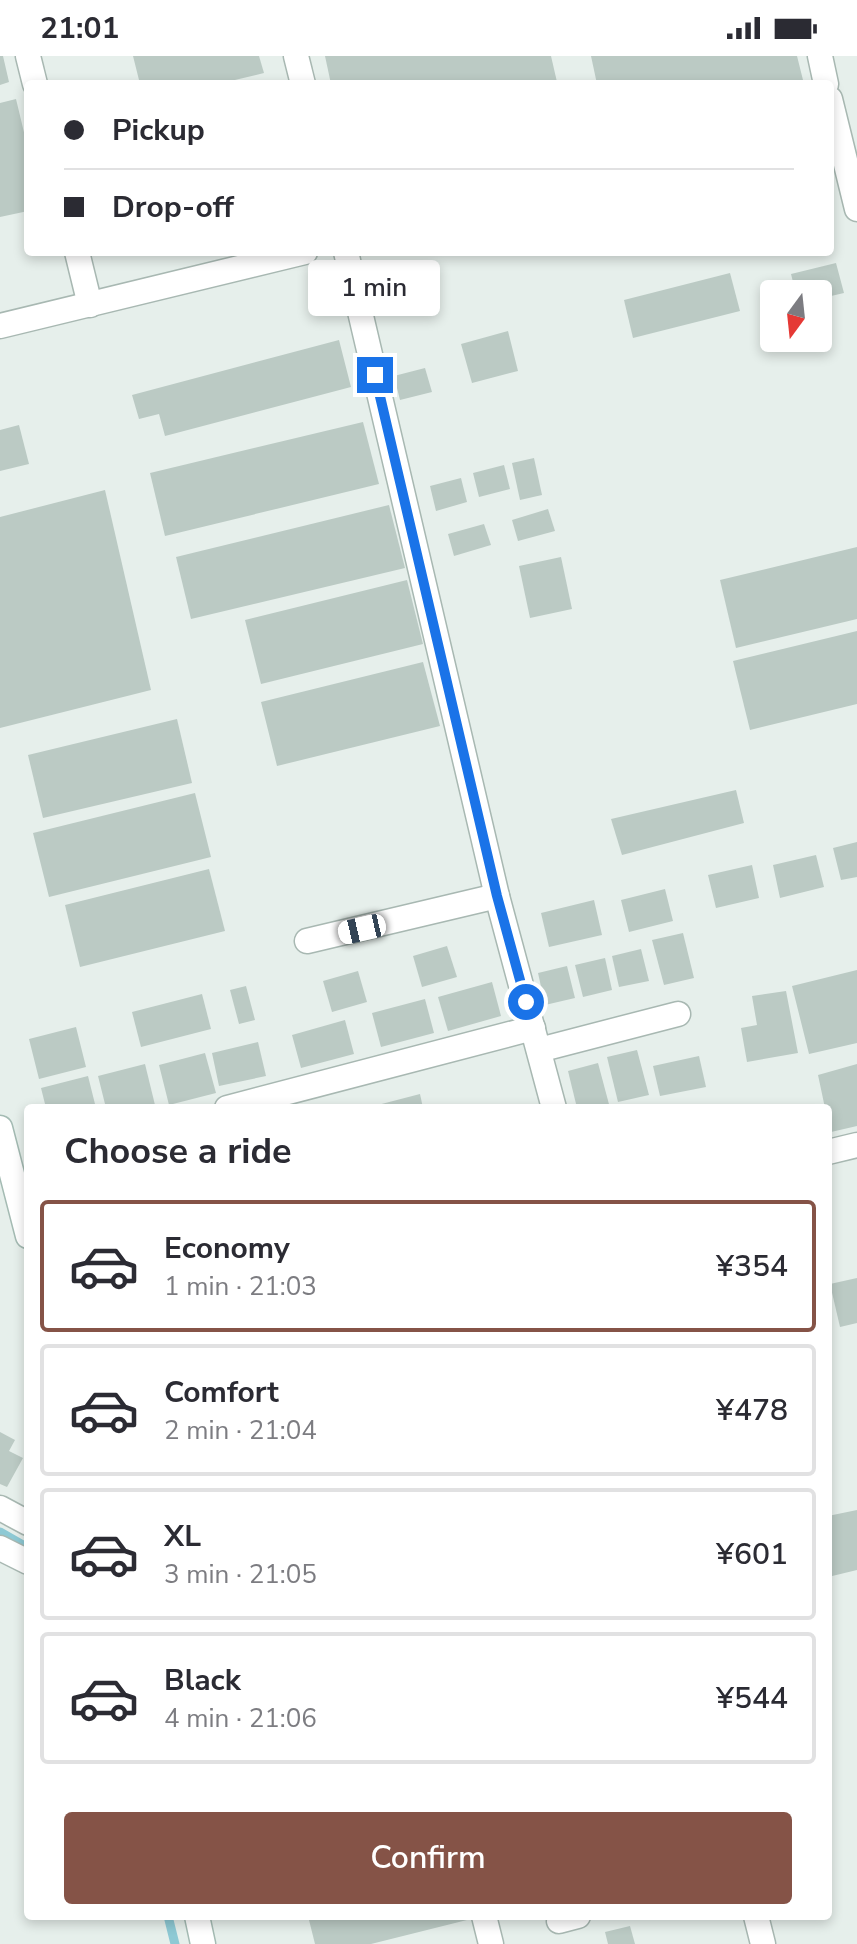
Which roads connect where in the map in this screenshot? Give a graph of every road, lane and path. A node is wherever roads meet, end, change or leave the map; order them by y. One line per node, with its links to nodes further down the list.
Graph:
1 (28, 56): 4 (street)
2 (296, 56): 5 (street)
3 (820, 56): 6 (street)
4 (34, 80)
5 (302, 80)
6 (825, 80)
7 (838, 110): 8 (street)
8 (857, 209)
9 (78, 256): 12 (street)
10 (289, 256): 12 (street)
11 (347, 256): 14 (street)
12 (90, 305): 13 (street)
13 (0, 326)
14 (497, 896): 15 (street); 17 (street)
15 (307, 941)
16 (678, 1014): 17 (street)
17 (536, 1039): 18 (street); 20 (street)
18 (282, 1101): 19 (street)
19 (258, 1104)
20 (553, 1104)
21 (0, 1128): 24 (street)
22 (857, 1145): 23 (street)
23 (832, 1151)
24 (14, 1176): 25 (street)
25 (24, 1219)
26 (0, 1508): 27 (street)
27 (24, 1521)
28 (0, 1548): 29 (street)
29 (24, 1560)
30 (198, 1920): 33 (street)
31 (485, 1920): 34 (street)
32 (757, 1920): 35 (street)
33 (203, 1944)
34 (491, 1944)
35 (763, 1944)

